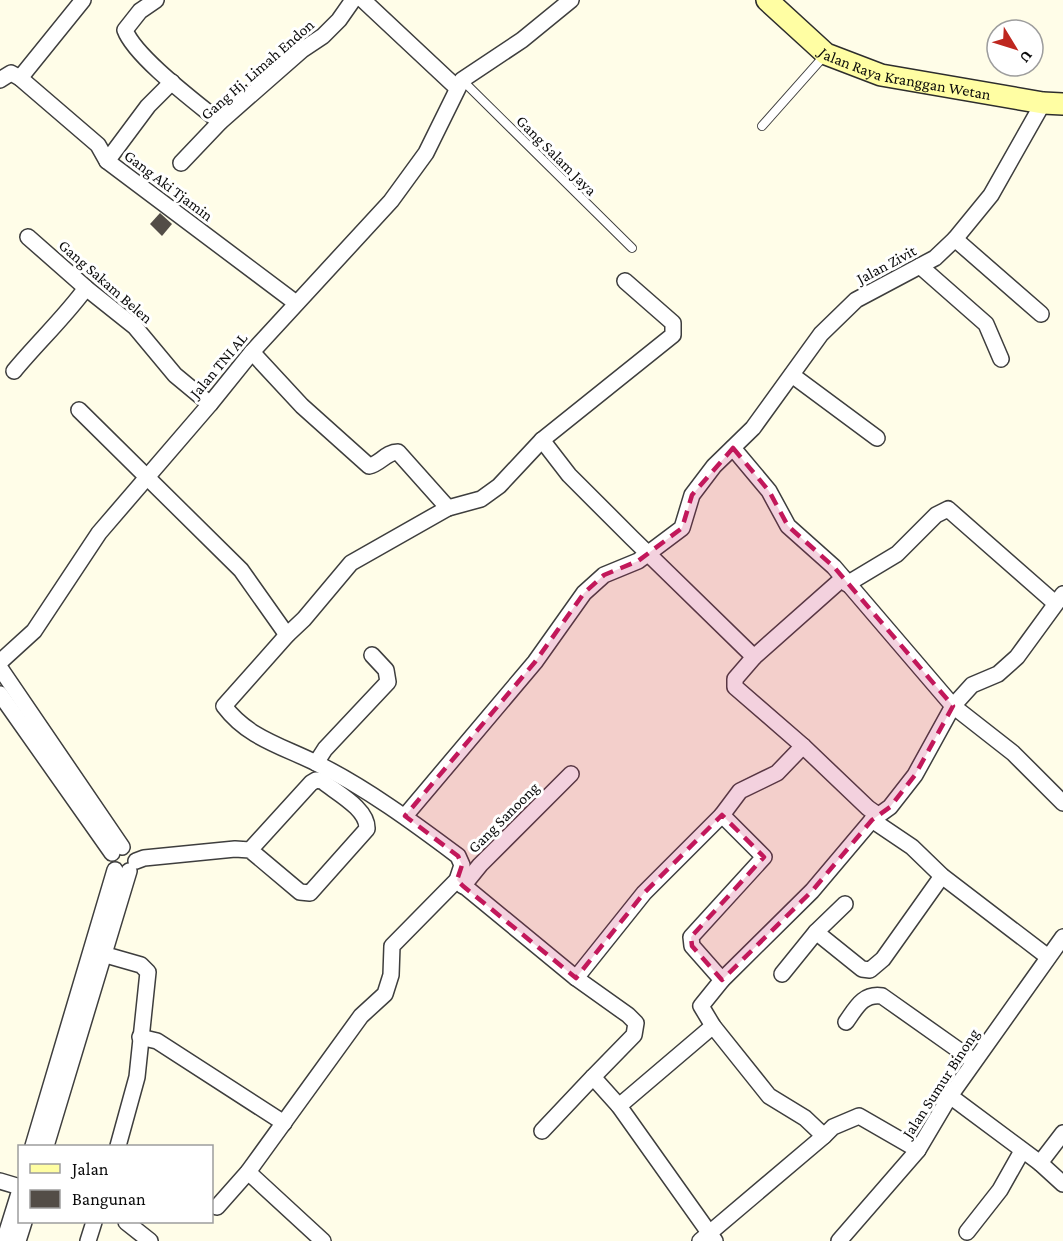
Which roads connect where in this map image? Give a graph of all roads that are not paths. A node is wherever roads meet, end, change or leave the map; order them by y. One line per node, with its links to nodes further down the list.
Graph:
1 (83, 0): 8 (street)
2 (156, 0): 10 (street)
3 (353, 0): 13 (street, Gang Hj. Limah Endon)
4 (363, 0): 11 (street)
5 (571, 0): 11 (street)
6 (767, 0): 7 (main road, Jalan Raya Kranggan Wetan)
7 (826, 54): 12 (main road, Jalan Raya Kranggan Wetan); 14 (lane)
8 (20, 78): 9 (street); 15 (street, Gang Aki Tjamin)
9 (0, 80)
10 (172, 82): 13 (street); 15 (street)
11 (460, 84): 19 (lane, Gang Salam Jaya); 23 (street, Jalan TNI AL)
12 (1053, 104): 18 (street, Jalan Zivit)
13 (220, 122): 16 (street, Gang Hj. Limah Endon)
14 (762, 126)
15 (107, 161): 23 (street, Gang Aki Tjamin)
16 (181, 163)
17 (28, 237): 22 (street, Gang Sakam Belen)
18 (955, 239): 20 (street, Jalan Zivit); 24 (street)
19 (632, 248)
20 (920, 266): 26 (street); 28 (street, Jalan Zivit)
21 (625, 281): 32 (street)
22 (86, 288): 27 (street); 29 (street, Gang Sakam Belen)
23 (296, 303): 25 (street, Jalan TNI AL)
24 (1041, 314)
25 (252, 352): 29 (street, Jalan TNI AL); 35 (street)
26 (1001, 360)
27 (14, 371)
28 (792, 375): 31 (street); 33 (street, Jalan Zivit)
29 (210, 404): 34 (street, Jalan TNI AL)
30 (79, 410): 34 (street)
31 (877, 438)
32 (542, 440): 35 (street); 36 (street)
33 (733, 448): 36 (street, Jalan Zivit); 37 (street)
34 (147, 476): 39 (street); 42 (street, Jalan TNI AL)
35 (447, 508): 39 (street)
36 (648, 553): 41 (street); 52 (street, Jalan Zivit)
37 (845, 581): 38 (street); 41 (street); 45 (street)
38 (1059, 598): 45 (street)
39 (287, 635): 48 (street)
40 (372, 655): 48 (street)
41 (754, 657): 46 (street)
42 (0, 662)
43 (0, 668): 47 (street)
44 (0, 694): 47 (street)
45 (953, 706): 50 (street); 53 (street)
46 (803, 746): 51 (street); 53 (street)
47 (52, 758): 54 (street)
48 (316, 763): 52 (street)
49 (571, 774): 58 (street, Gang Sanoong)
50 (1063, 803)
51 (722, 815): 65 (street); 66 (street)
52 (405, 816): 58 (street)
53 (875, 818): 57 (street); 66 (street)
54 (117, 850): 56 (street); 56 (street)
55 (250, 850): 55 (street); 56 (street)
56 (132, 863): 62 (street); 78 (street)
57 (942, 876): 60 (street); 63 (street)
58 (460, 883): 65 (street); 74 (street, Gang Sanoong)
59 (845, 904): 60 (street)
60 (816, 932): 64 (street)
61 (1063, 937): 63 (street, Jalan Sumur Binong)
62 (106, 955): 69 (street); 79 (street)
63 (1048, 957): 70 (street, Jalan Sumur Binong)
64 (782, 974)
65 (576, 978): 71 (street)
66 (722, 980): 68 (street)
67 (846, 1022): 70 (street)
68 (713, 1026): 73 (street); 77 (street)
69 (140, 1037): 74 (street); 80 (street)
70 (974, 1061): 72 (street, Jalan Sumur Binong)
71 (592, 1077): 73 (street); 75 (street)
72 (950, 1096): 81 (street, Jalan Sumur Binong); 82 (street)
73 (619, 1106): 95 (street)
74 (284, 1123): 84 (street, Gang Sanoong)
75 (542, 1131)
76 (1063, 1133): 83 (street)
77 (824, 1136): 81 (street); 95 (street)
78 (33, 1145)
79 (46, 1145)
80 (118, 1145)
81 (918, 1150): 94 (street, Jalan Sumur Binong)
82 (1022, 1151): 83 (street); 93 (street)
83 (1040, 1163): 86 (street)
84 (248, 1172): 89 (street, Gang Sanoong); 100 (street)
85 (0, 1181): 87 (street)
86 (1063, 1184)
87 (18, 1187)
88 (18, 1195): 96 (street)
89 (217, 1207)
90 (23, 1223): 97 (street)
91 (93, 1223): 98 (street)
92 (128, 1223): 99 (street)
93 (967, 1232)
94 (849, 1238)
95 (708, 1239)
96 (4, 1241)
97 (18, 1241)
98 (88, 1241)
99 (150, 1241)
100 (323, 1241)

